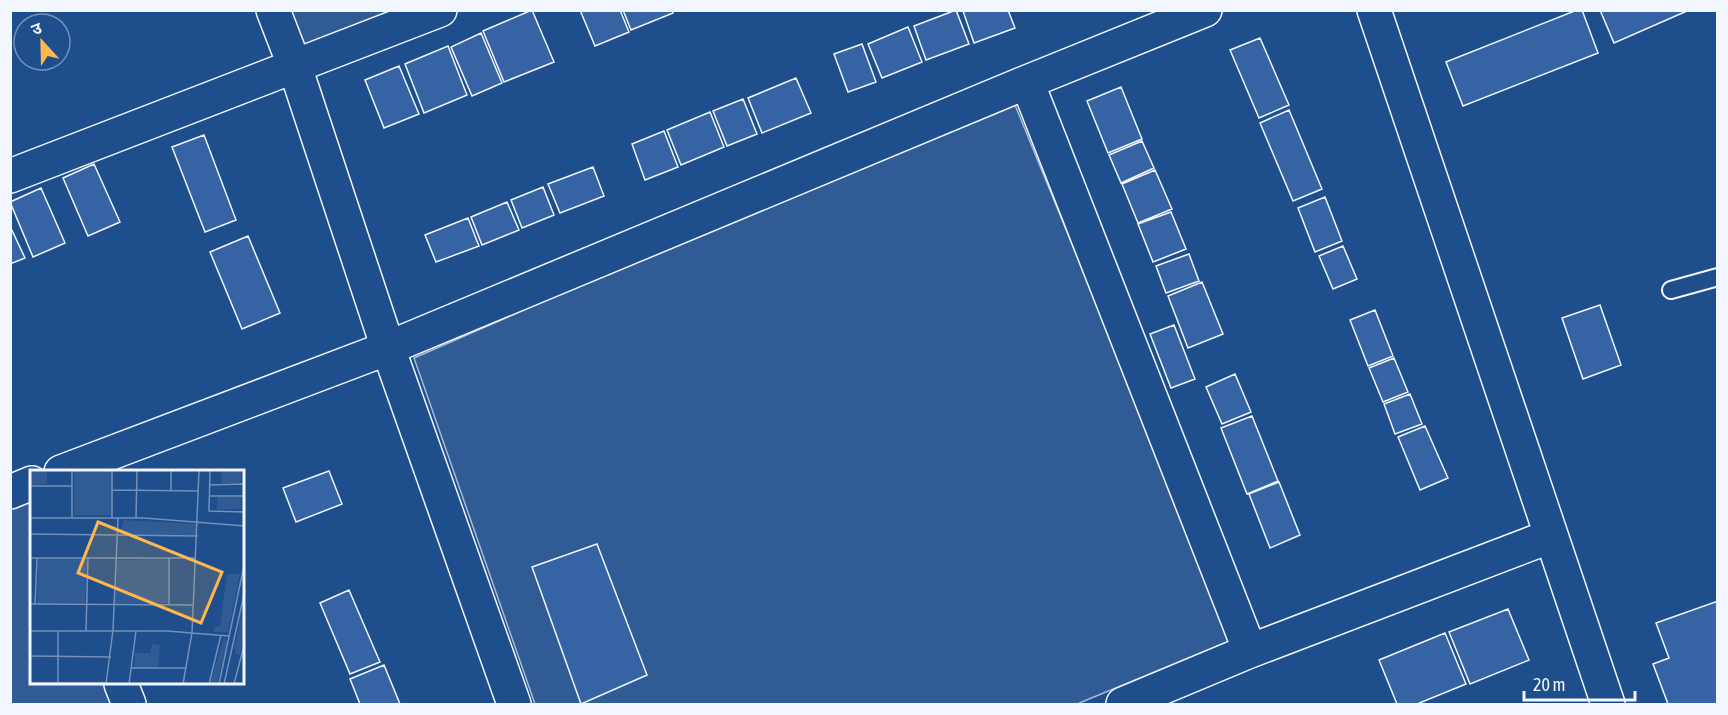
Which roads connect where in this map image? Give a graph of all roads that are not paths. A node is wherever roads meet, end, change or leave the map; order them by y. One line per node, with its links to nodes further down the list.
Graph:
1 (273, 10): 5 (street)
2 (440, 10): 5 (street)
3 (1204, 10): 6 (street)
4 (1374, 10): 14 (street)
5 (295, 67): 7 (street); 10 (street)
6 (1027, 82): 10 (street); 15 (street)
7 (10, 176)
8 (1718, 277): 9 (lane)
9 (1671, 290)
10 (388, 348): 11 (street); 18 (street)
11 (66, 470)
12 (30, 484): 13 (street)
13 (10, 492)
14 (1551, 536): 15 (street); 20 (street)
15 (1250, 651): 19 (street)
16 (121, 685): 17 (street)
17 (129, 705)
18 (514, 705)
19 (1123, 705)
20 (1608, 705)

